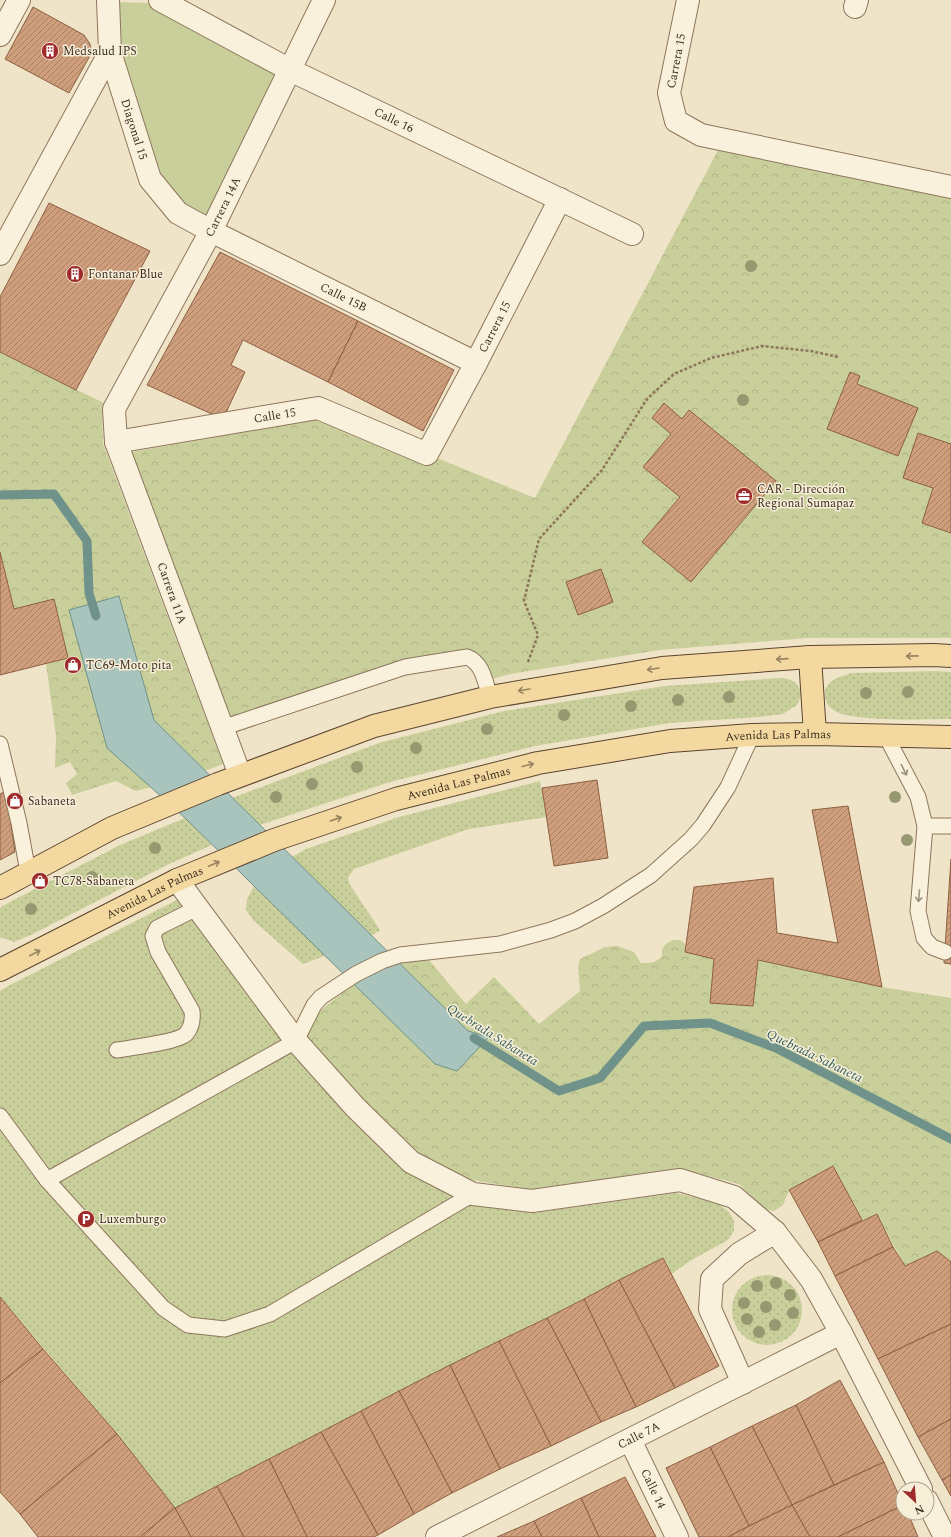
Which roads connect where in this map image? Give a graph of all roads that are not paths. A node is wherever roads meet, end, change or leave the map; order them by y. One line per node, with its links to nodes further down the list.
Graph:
1 (19, 0): 6 (street)
2 (108, 0): 7 (street, Diagonal 15)
3 (160, 0): 8 (street, Calle 16)
4 (324, 0): 8 (street, Carrera 14A)
5 (688, 0): 9 (street, Carrera 15)
6 (0, 35)
7 (110, 52): 11 (street, Diagonal 15); 13 (street)
8 (290, 70): 10 (street, Calle 16); 11 (street, Carrera 14A)
9 (951, 187)
10 (560, 199): 12 (street, Calle 16); 14 (street, Carrera 15)
11 (211, 231): 14 (street, Calle 15B); 15 (street, Carrera 14A)
12 (632, 234)
13 (0, 254)
14 (476, 363): 17 (street, Carrera 15)
15 (114, 409): 16 (street, Carrera 11A)
16 (116, 442): 17 (street, Calle 15); 21 (street, Carrera 11A)
17 (427, 454)
18 (951, 656): 19 (main road, one-way to 19)
19 (810, 657): 20 (main road, one-way to 20); 23 (main road)
20 (490, 697): 21 (lane); 27 (main road)
21 (222, 728): 27 (street, Carrera 11A)
22 (752, 734): 23 (main road, Avenida Las Palmas); 31 (main road, Avenida Las Palmas, one-way to 22); 36 (lane)
23 (816, 734): 24 (main road, Avenida Las Palmas)
24 (886, 736): 25 (main road, Avenida Las Palmas); 28 (lane, one-way to 28)
25 (951, 737)
26 (0, 744): 30 (lane)
27 (240, 775): 30 (main road)
28 (925, 826): 29 (lane); 34 (lane, one-way to 34)
29 (951, 826)
30 (28, 872): 32 (main road)
31 (177, 880): 33 (street); 35 (main road, Avenida Las Palmas, one-way to 31)
32 (0, 888)
33 (197, 908): 36 (street); 37 (lane)
34 (945, 952)
35 (0, 970)
36 (296, 1041): 39 (lane); 40 (street)
37 (116, 1050)
38 (0, 1116): 39 (lane)
39 (47, 1180): 40 (lane)
40 (473, 1194): 41 (street)
41 (775, 1232): 42 (street); 43 (street)
42 (841, 1333): 43 (street, Calle 7A); 45 (street)
43 (743, 1383): 44 (street, Calle 7A)
44 (630, 1440): 47 (street, Calle 7A); 48 (street, Calle 14)
45 (917, 1481)
46 (935, 1517): 49 (street)
47 (437, 1537)
48 (677, 1537)
49 (945, 1537)

